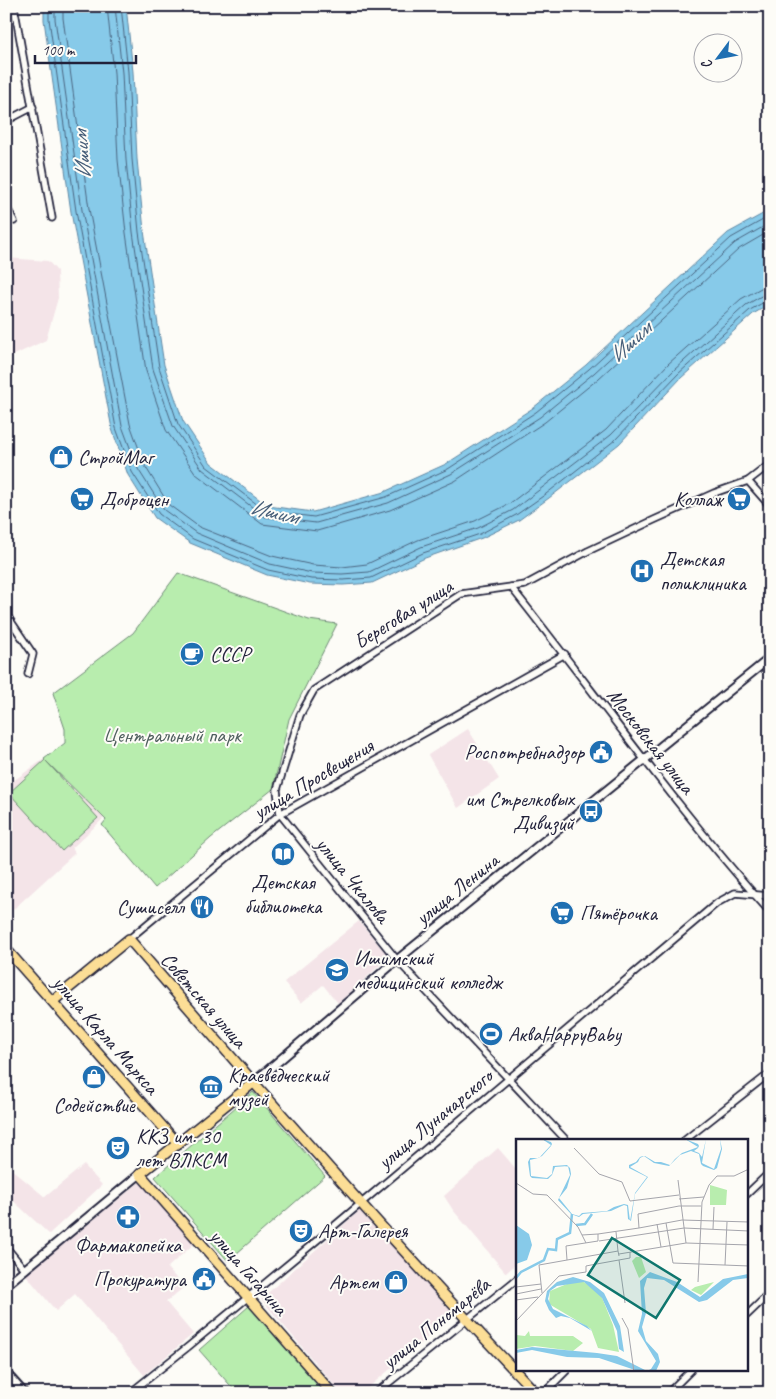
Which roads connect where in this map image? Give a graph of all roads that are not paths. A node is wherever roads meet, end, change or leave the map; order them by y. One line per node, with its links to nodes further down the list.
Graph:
1 (14, 6): 2 (street)
2 (33, 107): 3 (street); 5 (street)
3 (6, 121)
4 (6, 206): 6 (street)
5 (52, 218)
6 (14, 221)
7 (770, 464): 8 (street, Береговая улица)
8 (748, 481): 9 (street); 10 (street, Береговая улица)
9 (770, 506)
10 (511, 587): 12 (street, Московская улица); 16 (street, Береговая улица)
11 (6, 614): 14 (street)
12 (565, 654): 15 (street, Московская улица); 16 (street, улица Просвещения)
13 (770, 658): 15 (street, улица Ленина)
14 (28, 674)
15 (643, 759): 17 (street, Московская улица); 22 (street, улица Ленина)
16 (280, 814): 20 (street, улица Просвещения); 22 (street, улица Чкалова)
17 (755, 895): 18 (street, улица Луначарского); 19 (street, Московская улица); 25 (street, улица Луначарского)
18 (770, 896)
19 (770, 912)
20 (129, 939): 23 (main road, улица Просвещения); 26 (main road, Советская улица)
21 (6, 949): 23 (main road, улица Карла Маркса)
22 (398, 960): 25 (street, улица Чкалова); 26 (street, улица Ленина)
23 (53, 1001): 29 (main road, улица Карла Маркса)
24 (770, 1073): 28 (street)
25 (508, 1078): 27 (street, улица Чкалова); 33 (street, улица Луначарского)
26 (253, 1083): 29 (main road, улица Ленина); 33 (main road, Советская улица)
27 (565, 1139)
28 (686, 1139)
29 (178, 1144): 31 (main road, улица Ленина)
30 (770, 1172): 32 (street)
31 (140, 1174): 35 (street, улица Ленина); 39 (main road, улица Гагарина)
32 (748, 1193)
33 (359, 1203): 39 (street, улица Луначарского); 41 (main road, Советская улица)
34 (6, 1247): 35 (street)
35 (25, 1270): 37 (street, улица Ленина)
36 (516, 1280): 41 (street, улица Пономарёва)
37 (6, 1285)
38 (770, 1293): 40 (street)
39 (248, 1297): 48 (street, улица Луначарского); 49 (main road, улица Гагарина)
40 (748, 1314)
41 (467, 1320): 43 (main road, Советская улица); 50 (street, улица Пономарёва)
42 (516, 1372): 51 (main road, Советская улица)
43 (516, 1372)
44 (565, 1372): 52 (street)
45 (689, 1372): 53 (street)
46 (6, 1373): 47 (street)
47 (24, 1393)
48 (130, 1393)
49 (332, 1393)
50 (376, 1393)
51 (536, 1393)
52 (544, 1393)
53 (668, 1393)

